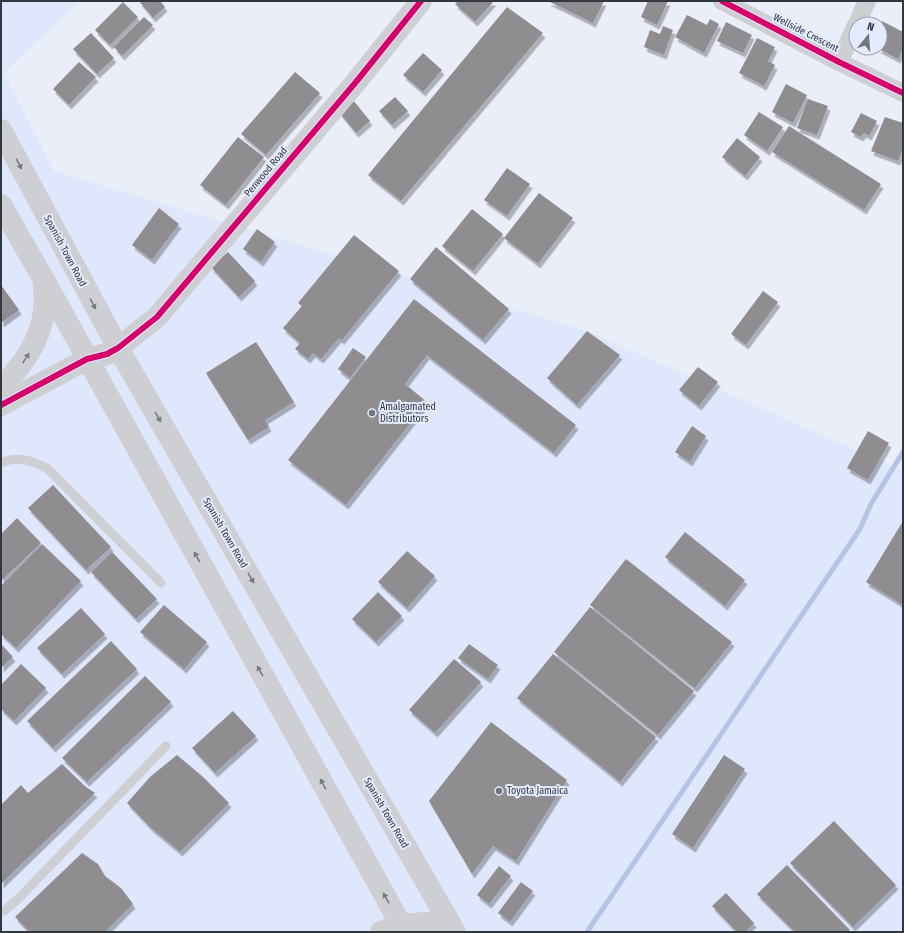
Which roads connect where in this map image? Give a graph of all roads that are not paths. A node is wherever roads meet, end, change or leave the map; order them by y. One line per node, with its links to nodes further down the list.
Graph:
1 (421, 1): 11 (main road, Penwood Road)
2 (722, 1): 6 (street, Wellside Crescent)
3 (867, 1): 4 (street)
4 (860, 16)
5 (848, 42): 6 (street)
6 (839, 62): 7 (street, Wellside Crescent)
7 (903, 93)
8 (1, 130): 11 (main road, Spanish Town Road, one-way to 11)
9 (1, 205): 10 (main road)
10 (44, 280): 12 (main road); 13 (main road, one-way to 10)
11 (118, 348): 12 (main road, Penwood Road); 19 (main road, Spanish Town Road, one-way to 19)
12 (87, 359): 14 (main road, Penwood Road); 20 (main road, one-way to 12)
13 (1, 388)
14 (1, 405)
15 (1, 463): 16 (lane)
16 (161, 583)
17 (166, 746): 18 (lane)
18 (1, 911)
19 (451, 926): 20 (main road)
20 (396, 930)

